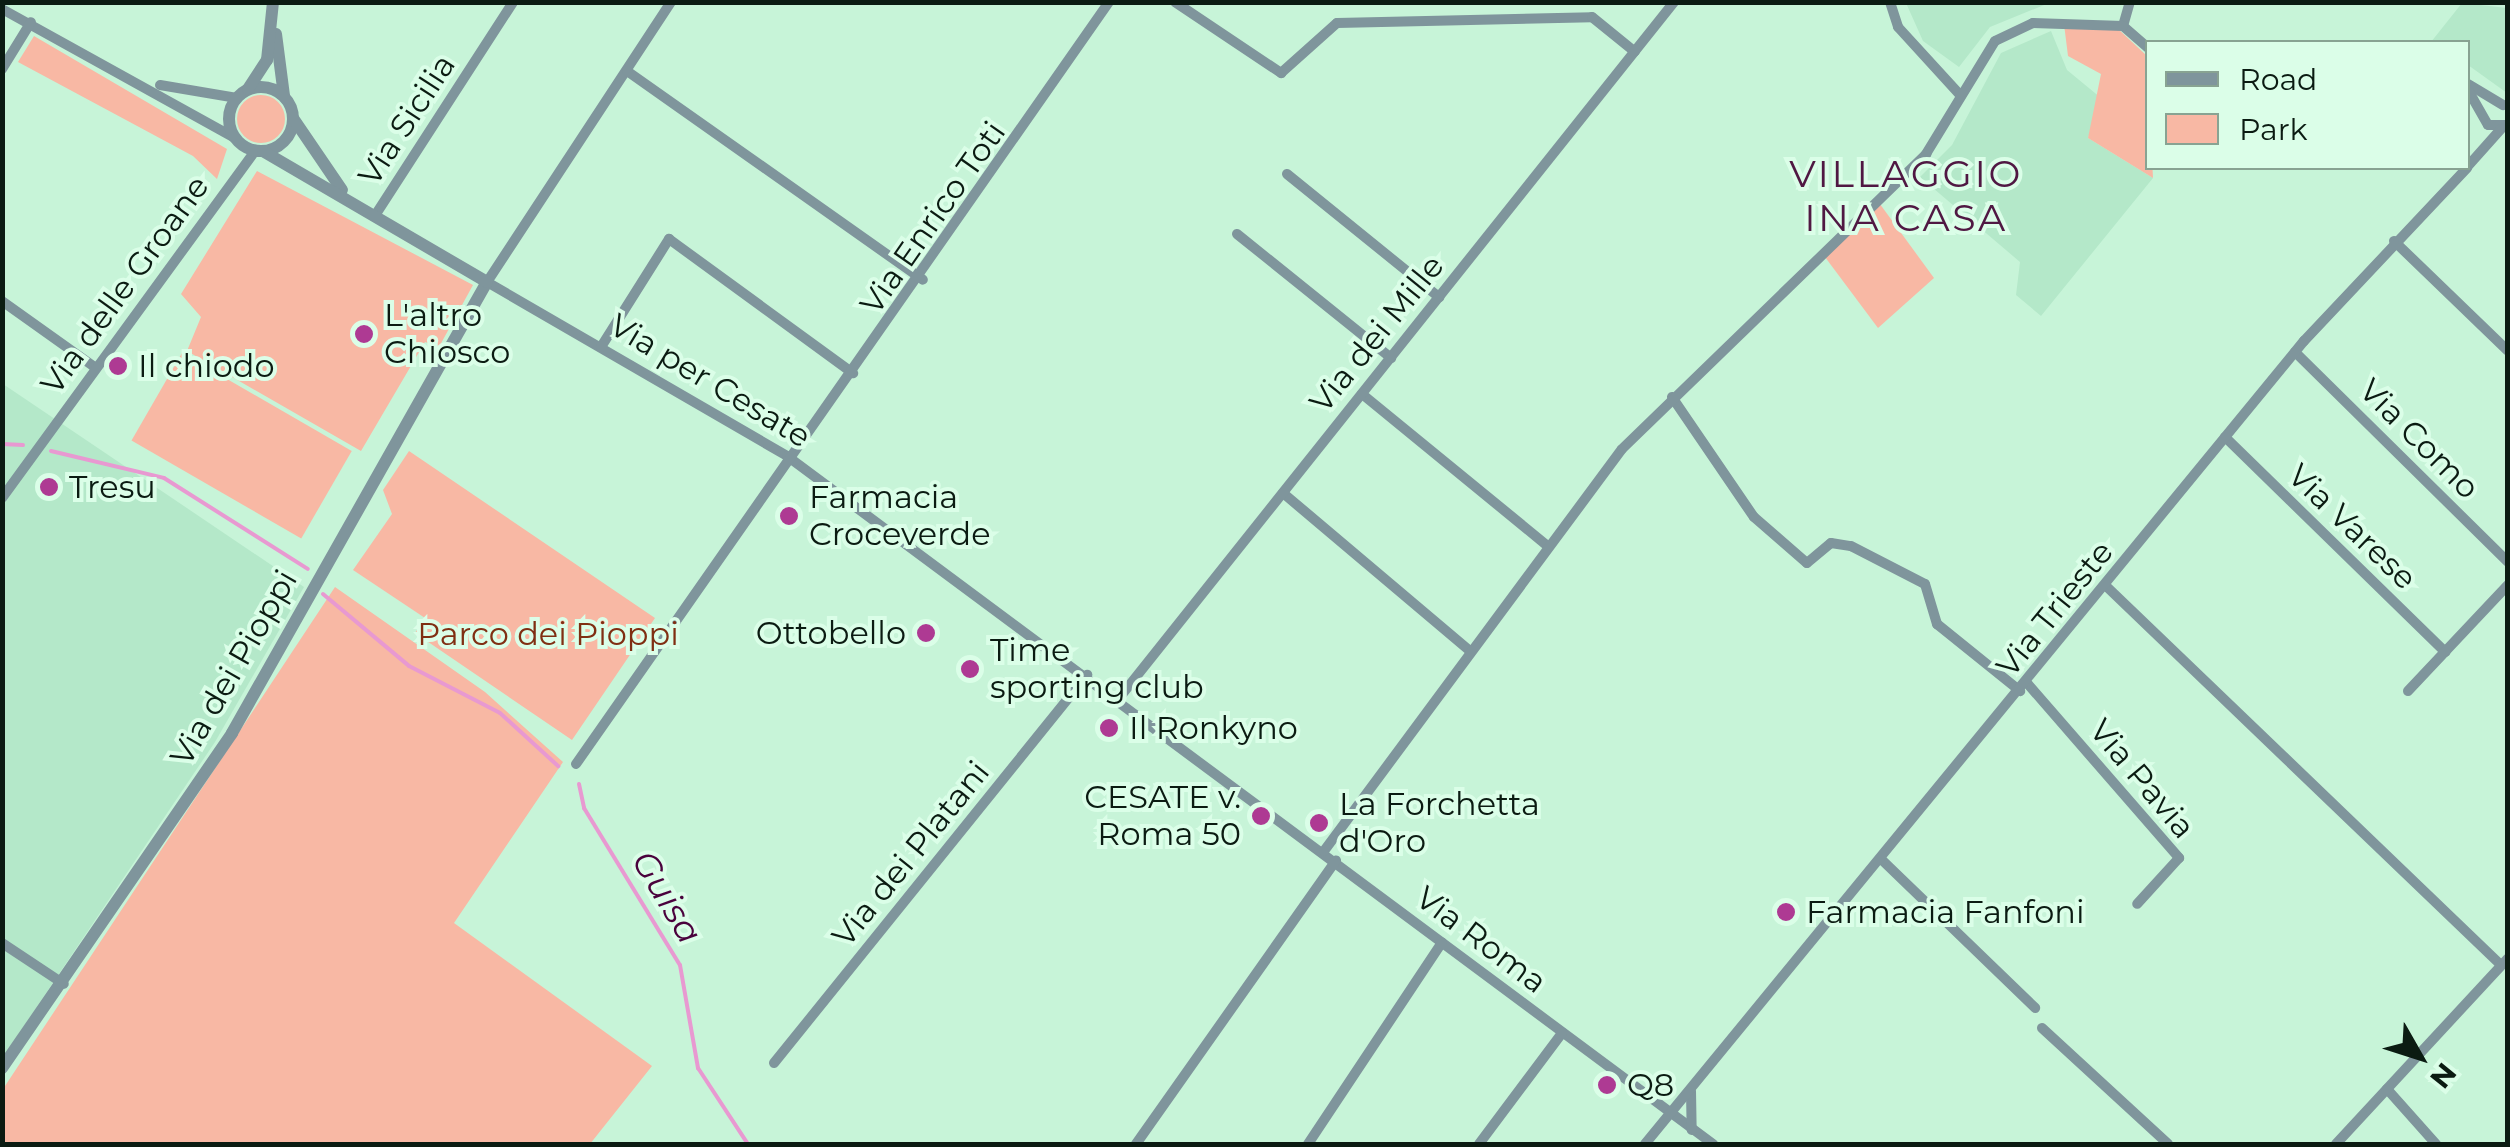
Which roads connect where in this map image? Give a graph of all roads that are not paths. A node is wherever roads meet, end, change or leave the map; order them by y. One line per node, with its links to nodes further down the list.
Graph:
1 (514, 2): 33 (street, Via Sicilia)
2 (671, 2): 16 (street)
3 (1109, 2): 36 (street, Via Enrico Toti)
4 (1175, 2): 13 (street)
5 (1674, 2): 13 (street, Via dei Mille)
6 (1890, 2): 21 (street)
7 (2130, 2): 11 (street)
8 (273, 6): 19 (street); 20 (street)
9 (2, 9): 10 (street)
10 (31, 22): 14 (street); 15 (street)
11 (2124, 26): 12 (street); 21 (street)
12 (2145, 45)
13 (1636, 52): 38 (street, Via dei Mille)
14 (2, 69)
15 (125, 70): 19 (street); 26 (street)
16 (627, 71): 36 (street); 37 (street)
17 (2470, 88): 22 (street)
18 (2470, 91): 24 (street)
19 (242, 94): 20 (street); 26 (street)
20 (284, 96): 23 (street)
21 (1962, 96): 47 (street)
22 (2505, 105): 24 (street)
23 (294, 118): 28 (street); 32 (street, Via per Cesate)
24 (2486, 120): 25 (street); 27 (street)
25 (2504, 126): 27 (street, Via Trieste)
26 (235, 138): 28 (street)
27 (2484, 148): 29 (street, Via Trieste)
28 (259, 151): 32 (street, Via per Cesate); 44 (street, Via delle Groane)
29 (2470, 164)
30 (2464, 170): 35 (street, Via Trieste)
31 (1287, 174): 38 (street)
32 (351, 199): 33 (street, Via per Cesate)
33 (376, 214): 37 (street, Via per Cesate)
34 (1237, 234): 43 (street)
35 (2394, 241): 41 (street); 42 (street, Via Trieste)
36 (923, 280): 45 (street, Via Enrico Toti)
37 (488, 282): 40 (street, Via per Cesate); 71 (street, Via dei Pioppi)
38 (1439, 297): 43 (street, Via dei Mille)
39 (2, 301): 44 (street)
40 (601, 347): 45 (street); 49 (street, Via per Cesate)
41 (2508, 350)
42 (2295, 352): 48 (street, Via Trieste); 53 (street, Via Como)
43 (1391, 358): 46 (street, Via dei Mille)
44 (96, 368): 51 (street, Via delle Groane)
45 (853, 372): 49 (street, Via Enrico Toti)
46 (1362, 394): 50 (street, Via dei Mille); 52 (street)
47 (1672, 396): 52 (street); 59 (street)
48 (2225, 438): 55 (street, Via Trieste); 57 (street, Via Varese)
49 (787, 456): 58 (street, Via per Cesate); 62 (street, Via Enrico Toti)
50 (1283, 493): 56 (street); 61 (street, Via dei Mille)
51 (2, 498)
52 (1548, 546): 56 (street)
53 (2508, 562)
54 (2508, 585): 57 (street)
55 (2106, 586): 59 (street, Via Trieste); 70 (street)
56 (1471, 652): 64 (street)
57 (2444, 652): 60 (street)
58 (1087, 675): 61 (street, Via per Cesate); 75 (street, Via dei Platani)
59 (2023, 687): 66 (street, Via Trieste); 67 (street, Via Pavia)
60 (2408, 690)
61 (1120, 698): 63 (street, Via per Cesate)
62 (576, 764)
63 (1220, 774): 64 (street, Via Roma)
64 (1324, 852): 65 (street, Via Roma)
65 (1336, 860): 68 (street, Via Roma); 81 (street)
66 (1882, 860): 72 (street); 78 (street, Via Trieste)
67 (2138, 904)
68 (1442, 942): 74 (street, Via Roma); 82 (street)
69 (2, 944): 71 (street)
70 (2504, 962): 77 (street)
71 (64, 984): 76 (street, Via dei Pioppi)
72 (2036, 1008)
73 (2042, 1028): 86 (street)
74 (1562, 1034): 79 (street, Via Roma); 83 (street)
75 (774, 1063)
76 (2, 1068)
77 (2387, 1089): 87 (street); 88 (street)
78 (1690, 1090): 79 (street, Via Trieste); 80 (street)
79 (1671, 1113): 80 (street, Via Roma); 84 (street, Via Trieste)
80 (1692, 1130): 85 (street, Via Roma)
81 (1136, 1144)
82 (1308, 1144)
83 (1480, 1144)
84 (1645, 1144)
85 (1713, 1144)
86 (2168, 1144)
87 (2336, 1144)
88 (2436, 1144)

